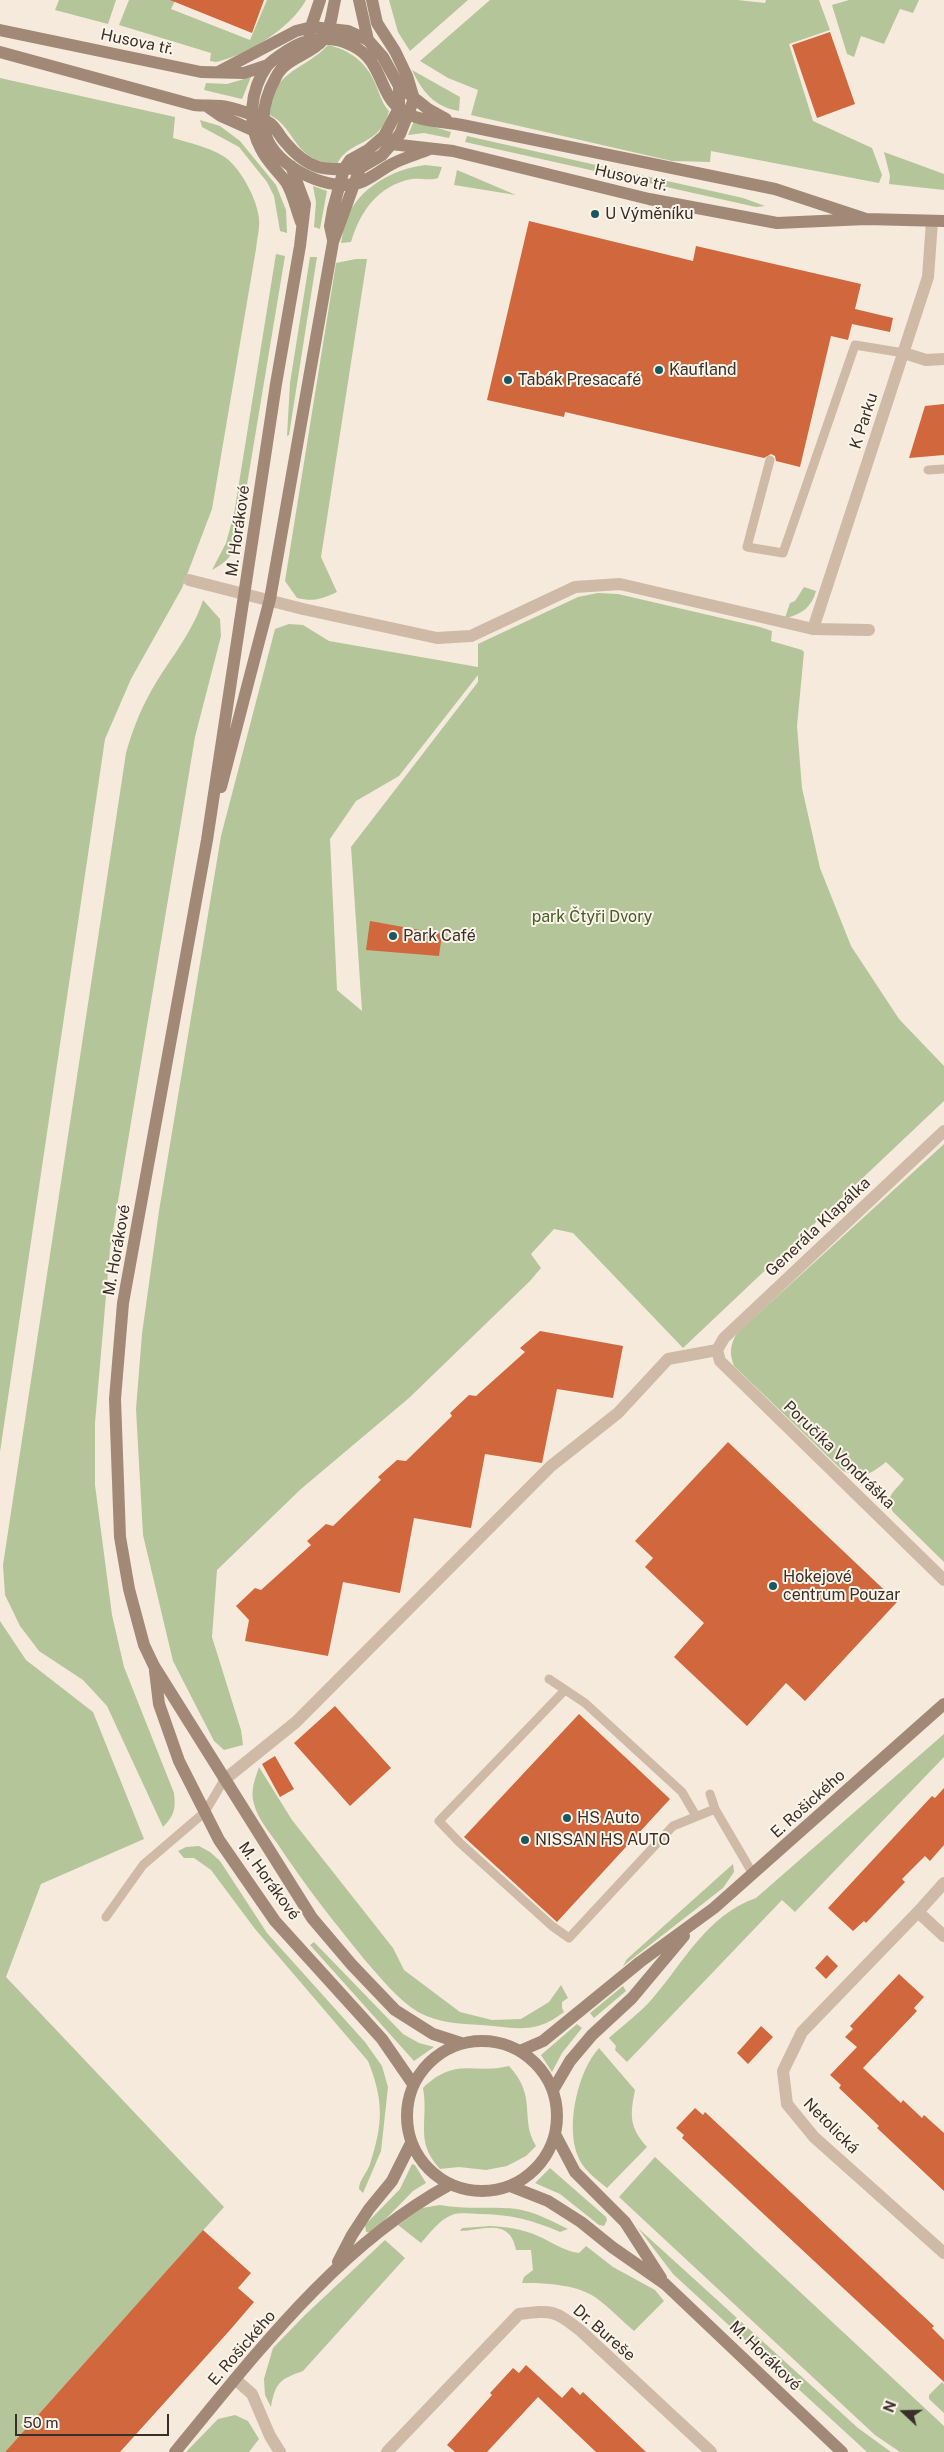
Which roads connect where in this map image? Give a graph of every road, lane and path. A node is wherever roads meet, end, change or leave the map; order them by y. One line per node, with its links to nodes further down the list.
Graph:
1 (320, 0): 5 (street)
2 (335, 0): 7 (street)
3 (359, 0): 8 (street)
4 (372, 0): 14 (street)
5 (312, 27): 7 (street); 9 (street); 12 (street)
6 (0, 30): 12 (street, Husova tř.)
7 (326, 33): 8 (street); 9 (street); 16 (street); 17 (street)
8 (368, 40): 13 (street)
9 (304, 41): 11 (street)
10 (0, 52): 15 (street)
11 (268, 66): 12 (street, Husova tř.); 17 (street)
12 (218, 72)
13 (399, 86): 14 (street); 16 (street)
14 (414, 99): 16 (street); 18 (street)
15 (208, 107): 17 (street); 19 (street)
16 (403, 111): 18 (street, Husova tř.); 21 (street); 25 (street)
17 (257, 117): 19 (street); 20 (street); 25 (street)
18 (455, 124): 28 (street, Husova tř.)
19 (252, 129): 20 (street); 30 (street)
20 (266, 137): 23 (street)
21 (391, 144): 22 (street, Husova tř.); 24 (street)
22 (432, 148): 26 (street); 28 (street, Husova tř.)
23 (292, 166): 27 (street); 30 (street, M. Horákové)
24 (360, 168): 25 (street); 26 (street)
25 (344, 169): 27 (street)
26 (356, 184): 27 (street); 31 (street)
27 (341, 185): 31 (street)
28 (866, 219): 29 (street, Husova tř.)
29 (938, 221): 32 (street, K Parku)
30 (302, 226): 38 (street, M. Horákové)
31 (333, 247): 39 (street, M. Horákové)
32 (904, 353): 33 (street); 34 (lane); 40 (street, K Parku)
33 (944, 359)
34 (770, 460)
35 (944, 469): 36 (lane)
36 (928, 470)
37 (189, 580): 38 (street)
38 (246, 594): 39 (street); 42 (street, M. Horákové)
39 (270, 599): 40 (street); 42 (street, M. Horákové)
40 (813, 629): 41 (street)
41 (869, 630)
42 (207, 840): 46 (street, M. Horákové)
43 (944, 1131): 44 (street, Generála Klapálka)
44 (717, 1350): 45 (street, Poručíka Vondráška); 50 (street)
45 (944, 1580)
46 (154, 1666): 50 (street, M. Horákové); 53 (street, M. Horákové)
47 (549, 1679): 48 (lane)
48 (565, 1690): 54 (lane); 54 (lane)
49 (944, 1704): 55 (street, E. Rošického)
50 (224, 1780): 53 (lane); 61 (street, M. Horákové)
51 (710, 1794): 52 (lane)
52 (715, 1809): 54 (lane); 55 (lane)
53 (205, 1812): 58 (lane); 63 (street, M. Horákové)
54 (696, 1816)
55 (753, 1874): 59 (street, E. Rošického)
56 (944, 1883): 57 (street, Netolická)
57 (918, 1912): 60 (street); 69 (street, Netolická)
58 (106, 1916)
59 (691, 1926): 62 (street, E. Rošického); 64 (street, E. Rošického)
60 (944, 1936)
61 (461, 2043): 62 (street); 63 (street)
62 (520, 2051): 64 (street)
63 (413, 2084): 66 (street)
64 (553, 2090): 65 (street)
65 (555, 2134): 68 (street); 71 (street, M. Horákové)
66 (411, 2143): 67 (street); 70 (street, E. Rošického)
67 (449, 2185): 68 (street); 70 (street, E. Rošického)
68 (510, 2186): 71 (street, M. Horákové)
69 (944, 2253)
70 (336, 2267): 72 (street, E. Rošického)
71 (665, 2284): 77 (street, M. Horákové)
72 (235, 2379): 73 (street, E. Rošického); 74 (street)
73 (176, 2452)
74 (280, 2452)
75 (387, 2452): 76 (street, Dr. Bureše)
76 (710, 2452)
77 (842, 2452)

